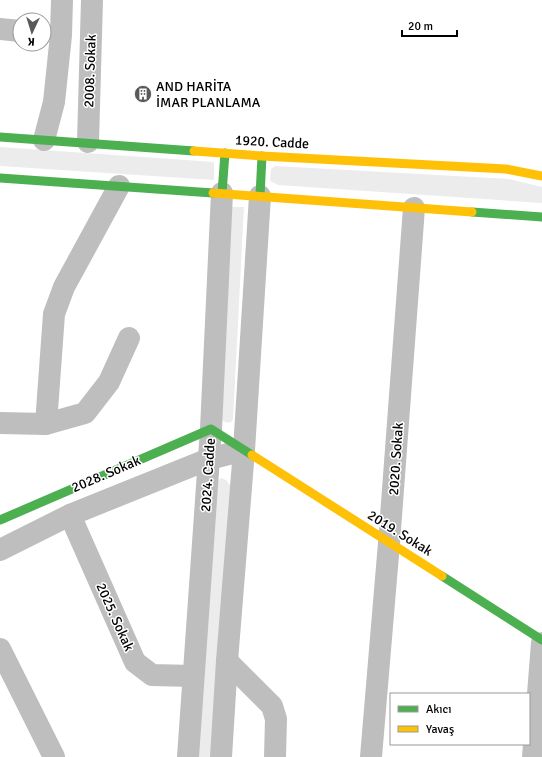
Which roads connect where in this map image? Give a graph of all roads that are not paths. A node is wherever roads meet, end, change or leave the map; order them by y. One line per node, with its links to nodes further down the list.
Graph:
1 (62, 0): 5 (street)
2 (92, 0): 8 (street, 2008. Sokak)
3 (0, 29): 4 (street)
4 (12, 30)
5 (53, 34): 7 (street)
6 (0, 137): 7 (main road, 1920. Cadde)
7 (44, 140): 8 (main road, 1920. Cadde)
8 (88, 142): 9 (main road, 1920. Cadde)
9 (225, 153): 10 (main road, 1920. Cadde); 14 (main road)
10 (262, 156): 11 (main road, 1920. Cadde); 15 (main road)
11 (542, 176)
12 (0, 178): 13 (main road)
13 (119, 186): 14 (main road); 20 (street)
14 (222, 193): 15 (main road); 21 (street, 2024. Cadde)
15 (260, 196): 16 (main road); 22 (street)
16 (414, 208): 17 (main road); 26 (street, 2020. Sokak)
17 (542, 217)
18 (129, 338): 20 (street)
19 (0, 423): 20 (street)
20 (46, 424)
21 (211, 429): 22 (main road, 2019. Sokak); 23 (street, 2024. Cadde); 25 (main road, 2028. Sokak)
22 (244, 450): 23 (street, 2028. Sokak); 26 (main road, 2019. Sokak); 31 (street)
23 (209, 459): 24 (street, 2028. Sokak); 32 (street, 2024. Cadde)
24 (70, 515): 27 (street, 2028. Sokak); 32 (street, 2025. Sokak)
25 (0, 520)
26 (389, 543): 28 (main road, 2019. Sokak); 37 (street, 2020. Sokak)
27 (0, 550)
28 (542, 640)
29 (542, 643): 38 (street)
30 (0, 649): 33 (street)
31 (227, 661): 35 (street); 36 (street)
32 (193, 676): 34 (street, 2024. Cadde)
33 (54, 757)
34 (188, 757)
35 (221, 757)
36 (275, 757)
37 (371, 757)
38 (533, 757)

